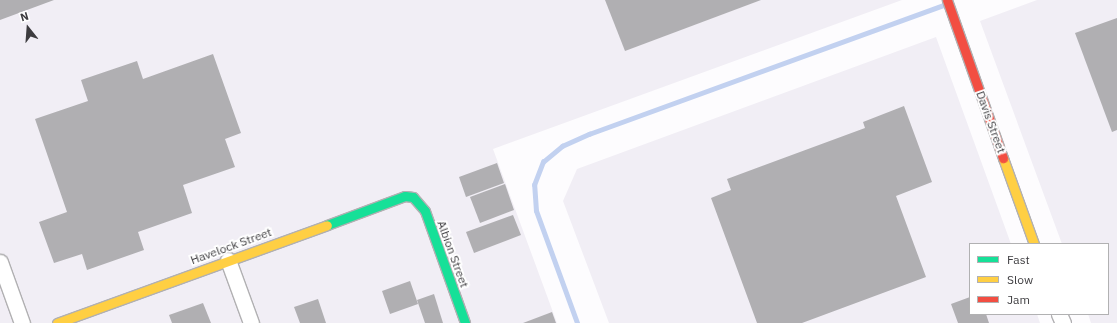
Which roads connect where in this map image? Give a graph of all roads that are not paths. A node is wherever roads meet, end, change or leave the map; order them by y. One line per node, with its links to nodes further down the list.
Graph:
1 (946, 0): 3 (street, Davis Street)
2 (413, 197): 4 (street, Havelock Street); 9 (street, Albion Street)
3 (1034, 243)
4 (228, 260): 7 (street, Havelock Street); 8 (street)
5 (0, 262): 6 (street)
6 (22, 323)
7 (57, 323)
8 (251, 323)
9 (465, 323)

